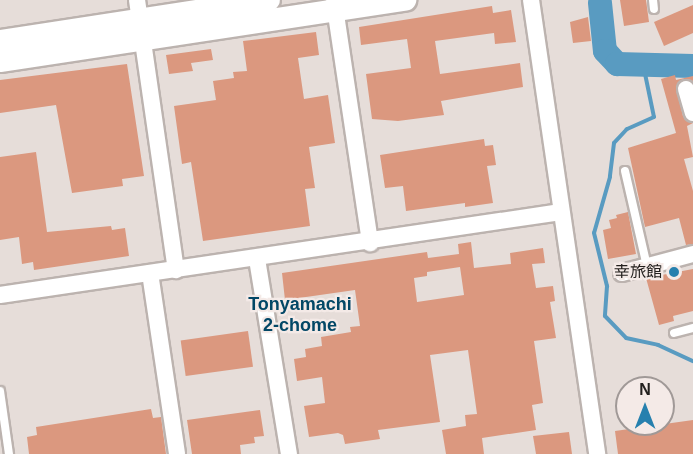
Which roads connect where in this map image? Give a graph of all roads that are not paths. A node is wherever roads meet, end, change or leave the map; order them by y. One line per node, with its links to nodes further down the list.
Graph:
1 (269, 0): 5 (street)
2 (405, 0): 4 (street)
3 (531, 0): 11 (street)
4 (335, 5): 5 (street); 12 (street)
5 (140, 20): 6 (street); 7 (street); 16 (street)
6 (0, 41)
7 (0, 61)
8 (687, 89): 9 (street)
9 (693, 113)
10 (625, 171): 15 (lane)
11 (561, 212): 12 (street); 26 (street)
12 (370, 243): 14 (street)
13 (693, 254): 15 (street)
14 (257, 259): 16 (street); 25 (street)
15 (647, 266): 18 (street)
16 (176, 270): 17 (street)
17 (150, 273): 19 (street); 24 (street)
18 (622, 273)
19 (0, 295)
20 (693, 328): 21 (lane)
21 (674, 333)
22 (0, 391): 23 (lane)
23 (9, 454)
24 (177, 454)
25 (289, 454)
26 (597, 454)

